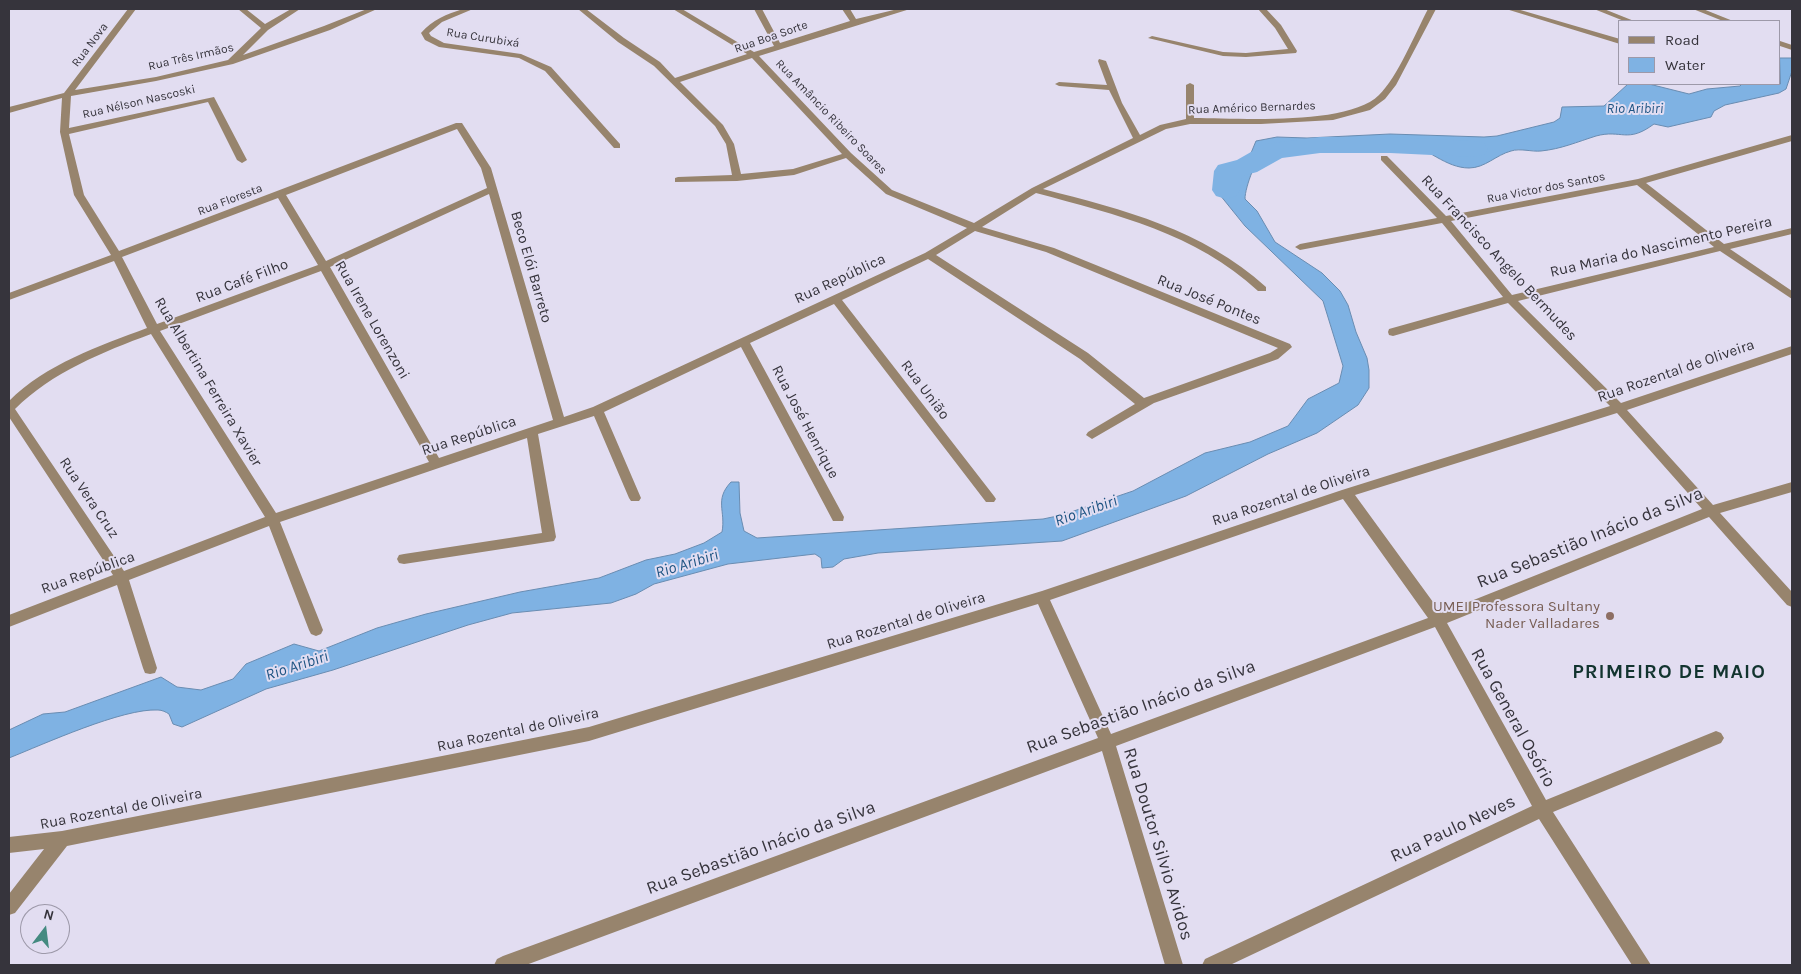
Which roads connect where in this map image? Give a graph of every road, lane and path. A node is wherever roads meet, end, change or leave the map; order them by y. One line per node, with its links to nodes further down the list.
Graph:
1 (132, 9): 30 (street, Rua Nova)
2 (242, 9): 19 (street)
3 (296, 9): 19 (street)
4 (373, 9): 25 (street, Rua Três Irmãos)
5 (469, 9): 37 (street, Rua Curubixá)
6 (582, 9): 26 (street)
7 (677, 9): 23 (street, Rua Amâncio Ribeiro Soares)
8 (758, 9): 22 (street)
9 (846, 9): 18 (street)
10 (906, 9): 18 (street, Rua Boa Sorte)
11 (1262, 9): 20 (street)
12 (1432, 9): 32 (street, Rua Américo Bernardes)
13 (1510, 9): 21 (street)
14 (1598, 9): 16 (street)
15 (1697, 9): 17 (street)
16 (1627, 20)
17 (1726, 20)
18 (854, 22): 22 (street, Rua Boa Sorte)
19 (265, 28): 25 (street)
20 (1152, 38)
21 (1618, 41)
22 (778, 46): 23 (street, Rua Boa Sorte)
23 (754, 55): 26 (street, Rua Boa Sorte); 38 (street, Rua Amâncio Ribeiro Soares)
24 (1102, 61): 29 (street)
25 (230, 62): 30 (street, Rua Três Irmãos)
26 (673, 81): 41 (street)
27 (1059, 84): 29 (street)
28 (1190, 85): 32 (street)
29 (1112, 88): 36 (street)
30 (67, 94): 31 (street, Rua Três Irmãos); 34 (street, Rua Albertina Ferreira Xavier)
31 (9, 110)
32 (1190, 121): 36 (street, Rua Américo Bernardes)
33 (459, 125): 44 (street, Beco Elói Barreto); 46 (street, Rua Floresta)
34 (64, 132): 40 (street, Rua Nélson Nascoski); 53 (street, Rua Albertina Ferreira Xavier)
35 (1792, 138): 43 (street, Rua Victor dos Santos)
36 (1138, 140): 45 (street, Rua Américo Bernardes)
37 (617, 146)
38 (848, 156): 41 (street); 48 (street, Rua Amâncio Ribeiro Soares)
39 (1384, 158): 47 (street, Rua Francisco Angelo Bermudes)
40 (242, 160)
41 (737, 178): 42 (street)
42 (678, 180)
43 (1639, 182): 47 (street, Rua Victor dos Santos); 51 (street)
44 (491, 190): 54 (street, Rua Café Filho); 68 (street, Beco Elói Barreto)
45 (1035, 190): 48 (street, Rua Américo Bernardes); 55 (street)
46 (280, 193): 53 (street, Rua Floresta); 54 (street, Rua Irene Lorenzoni)
47 (1445, 220): 50 (street, Rua Victor dos Santos); 59 (street, Rua Francisco Angelo Bermudes)
48 (976, 228): 52 (street, Rua Américo Bernardes); 64 (street, Rua José Pontes)
49 (1792, 231): 51 (street, Rua Maria do Nascimento Pereira)
50 (1300, 247)
51 (1723, 249): 56 (street); 59 (street, Rua Maria do Nascimento Pereira)
52 (929, 255): 58 (street, Rua República); 64 (street)
53 (117, 257): 57 (street, Rua Floresta); 60 (street, Rua Albertina Ferreira Xavier)
54 (324, 266): 60 (street, Rua Café Filho); 71 (street, Rua Irene Lorenzoni)
55 (1262, 289)
56 (1792, 296)
57 (9, 297)
58 (836, 299): 62 (street, Rua República); 75 (street, Rua União)
59 (1510, 299): 61 (street, Rua Maria do Nascimento Pereira); 66 (street, Rua Francisco Angelo Bermudes)
60 (154, 330): 65 (street, Rua Café Filho); 78 (street, Rua Albertina Ferreira Xavier)
61 (1393, 332)
62 (744, 343): 67 (street, Rua República); 77 (street, Rua José Henrique)
63 (1792, 350): 66 (street, Rua Rozental de Oliveira)
64 (1143, 404): 70 (street, Rua José Pontes)
65 (9, 408): 80 (street, Rua Vera Cruz)
66 (1619, 408): 73 (street, Rua Rozental de Oliveira); 76 (street, Rua Francisco Angelo Bermudes)
67 (597, 410): 68 (street, Rua República); 74 (street)
68 (560, 423): 69 (street, Rua República)
69 (532, 433): 71 (street, Rua República); 79 (street)
70 (1092, 435)
71 (436, 464): 78 (street, Rua República)
72 (1792, 486): 76 (street, Rua Sebastião Inácio da Silva)
73 (1346, 494): 81 (street, Rua Rozental de Oliveira); 83 (street, Rua General Osório)
74 (635, 498)
75 (990, 500)
76 (1712, 510): 82 (street, Rua Francisco Angelo Bermudes); 83 (street, Rua Sebastião Inácio da Silva)
77 (838, 517)
78 (273, 519): 80 (street, Rua República); 85 (street, Rua Albertina Ferreira Xavier)
79 (404, 559)
80 (122, 578): 84 (street, Rua República); 86 (street, Rua Vera Cruz)
81 (1042, 597): 88 (street, Rua Doutor Silvio Avidos); 90 (street, Rua Rozental de Oliveira)
82 (1792, 601)
83 (1438, 620): 88 (street, Rua Sebastião Inácio da Silva); 89 (street, Rua General Osório)
84 (9, 621)
85 (316, 630)
86 (150, 668)
87 (1716, 738): 89 (street, Rua Paulo Neves)
88 (1106, 741): 93 (street, Rua Sebastião Inácio da Silva); 94 (street, Rua Doutor Silvio Avidos)
89 (1542, 809): 95 (street, Rua Paulo Neves); 96 (street, Rua General Osório)
90 (62, 839): 91 (street, Rua Rozental de Oliveira); 92 (street)
91 (9, 845)
92 (9, 907)
93 (503, 965)
94 (1174, 965)
95 (1212, 965)
96 (1642, 965)

